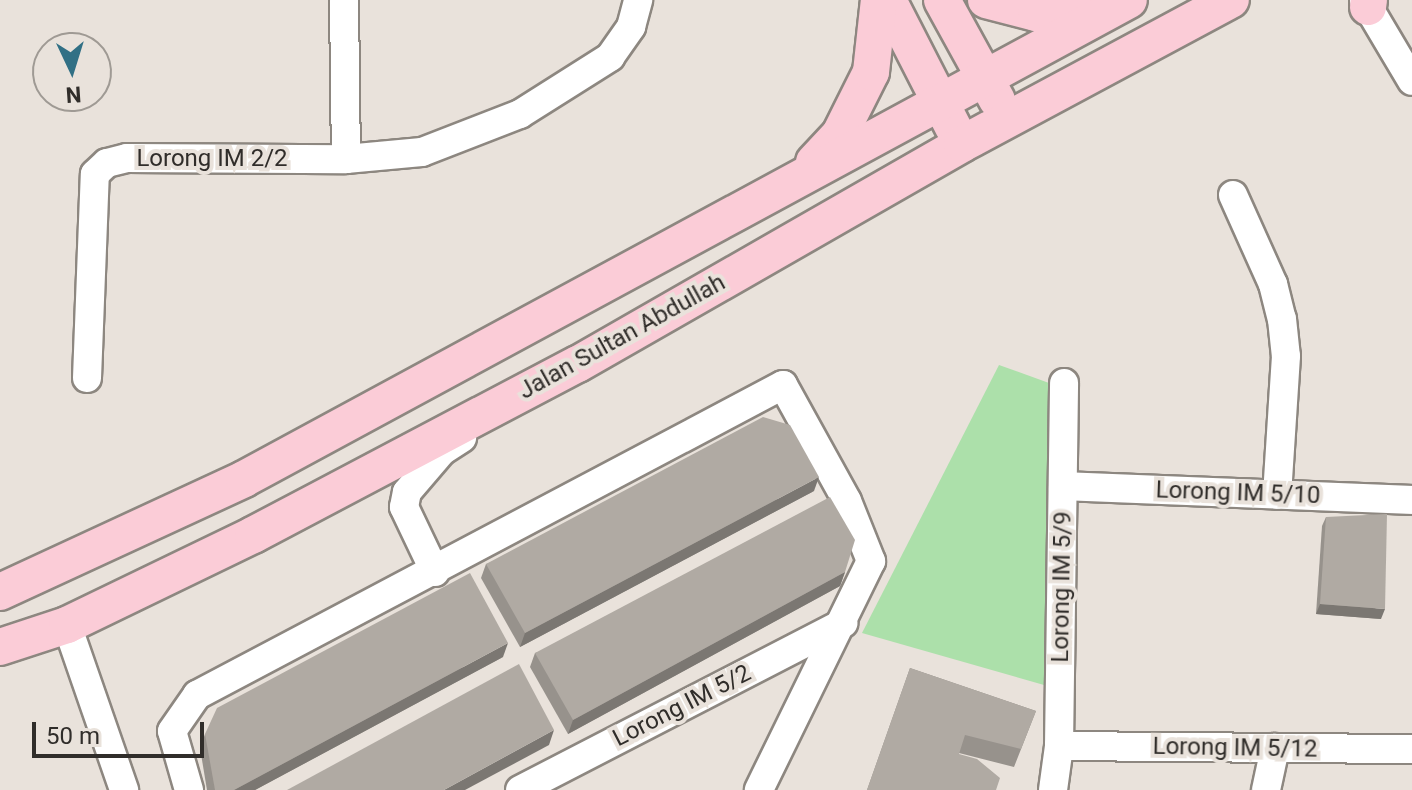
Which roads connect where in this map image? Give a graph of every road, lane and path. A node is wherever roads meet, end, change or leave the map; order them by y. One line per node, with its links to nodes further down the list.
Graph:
1 (344, 0): 15 (street)
2 (638, 0): 15 (street)
3 (879, 0): 16 (main road)
4 (888, 0): 12 (main road)
5 (942, 0): 10 (main road)
6 (986, 0): 8 (main road)
7 (1231, 0): 13 (main road, Jalan Sultan Abdullah)
8 (1124, 2): 10 (main road)
9 (1367, 2): 11 (street)
10 (987, 80): 12 (main road); 13 (main road)
11 (1412, 81)
12 (942, 104): 14 (main road); 16 (main road)
13 (1007, 120): 14 (main road, Jalan Sultan Abdullah)
14 (962, 144): 18 (main road, Jalan Sultan Abdullah)
15 (346, 159): 19 (street, Lorong IM 2/2)
16 (792, 182): 25 (main road)
17 (1233, 195): 22 (street)
18 (578, 364): 24 (street); 27 (main road, Jalan Sultan Abdullah)
19 (87, 378)
20 (1064, 383): 21 (street, Lorong IM 5/9)
21 (1063, 486): 22 (street, Lorong IM 5/10); 29 (street, Lorong IM 5/9)
22 (1277, 495): 23 (street, Lorong IM 5/10)
23 (1412, 500)
24 (435, 572): 26 (street); 33 (street)
25 (0, 592)
26 (843, 623): 34 (street, Lorong IM 5/2); 35 (street)
27 (67, 625): 28 (main road, Jalan Sultan Abdullah); 32 (street)
28 (0, 647)
29 (1059, 746): 30 (street, Lorong IM 5/12); 36 (street, Lorong IM 5/9)
30 (1275, 748): 31 (street, Lorong IM 5/12); 37 (street)
31 (1412, 749)
32 (124, 790)
33 (189, 790)
34 (520, 790)
35 (759, 790)
36 (1053, 790)
37 (1266, 790)

